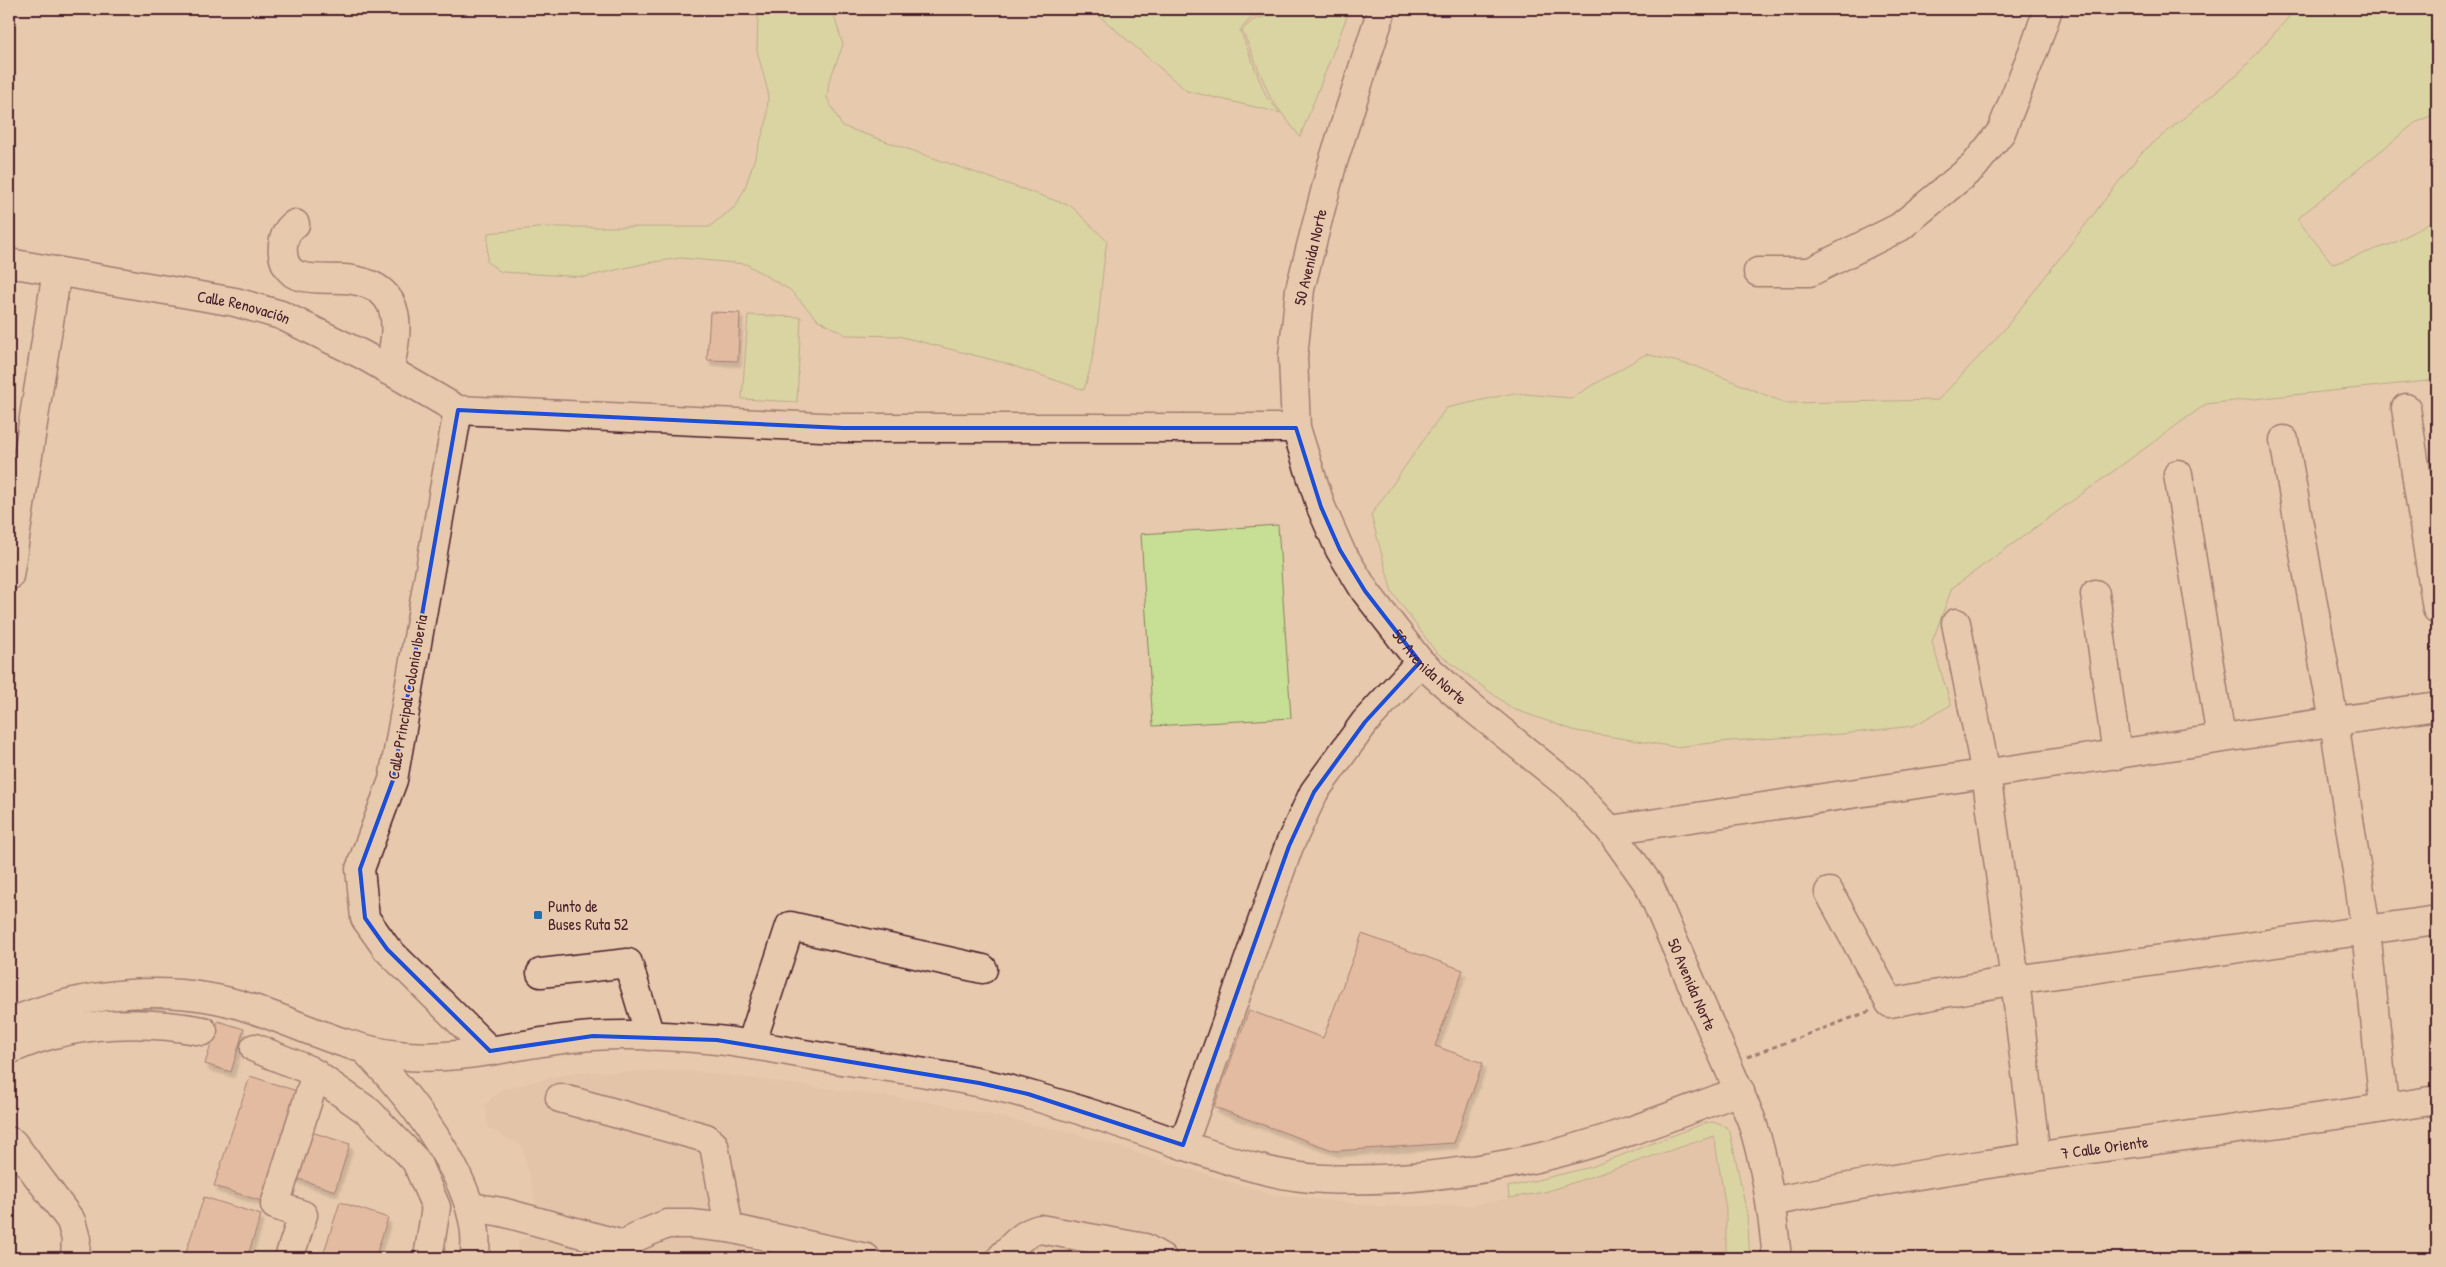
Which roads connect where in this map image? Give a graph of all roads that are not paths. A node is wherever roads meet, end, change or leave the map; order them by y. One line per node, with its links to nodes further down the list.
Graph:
1 (1382, 9): 10 (street, 50 Avenida Norte)
2 (2048, 9): 6 (street)
3 (294, 224): 7 (street)
4 (9, 263): 5 (street, Calle Renovación)
5 (58, 271): 7 (street, Calle Renovación); 13 (street)
6 (1758, 272)
7 (389, 370): 9 (street, Calle Renovación)
8 (2406, 408): 15 (street)
9 (458, 410): 10 (street); 37 (street, Calle Principal Colonia Iberia)
10 (1296, 428): 17 (street, 50 Avenida Norte)
11 (2284, 440): 19 (street)
12 (2178, 474): 20 (street)
13 (9, 576)
14 (2095, 594): 21 (street)
15 (2437, 609)
16 (1956, 623): 22 (street)
17 (1420, 662): 23 (street, 50 Avenida Norte); 44 (street)
18 (2437, 706): 19 (street)
19 (2334, 722): 20 (street); 26 (street)
20 (2221, 738): 21 (street)
21 (2117, 755): 22 (street)
22 (1986, 774): 23 (street); 29 (street)
23 (1610, 830): 39 (street, 50 Avenida Norte)
24 (1829, 892): 29 (street)
25 (2437, 920): 26 (street)
26 (2366, 930): 29 (street); 42 (street)
27 (983, 969): 33 (street)
28 (540, 973): 32 (street)
29 (2015, 980): 45 (street)
30 (9, 1023): 36 (street)
31 (204, 1031): 35 (street)
32 (650, 1036): 33 (street); 37 (street)
33 (751, 1045): 44 (street)
34 (254, 1048): 38 (street)
35 (9, 1050)
36 (365, 1050): 37 (street); 47 (street)
37 (490, 1051)
38 (316, 1074): 51 (street); 52 (street)
39 (1740, 1091): 44 (street); 46 (street, 50 Avenida Norte)
40 (560, 1098): 48 (street)
41 (2437, 1100): 42 (street, 7 Calle Oriente)
42 (2384, 1108): 45 (street, 7 Calle Oriente)
43 (10, 1140): 50 (street)
44 (1183, 1145)
45 (2036, 1157): 46 (street, 7 Calle Oriente)
46 (1771, 1202): 57 (street, 50 Avenida Norte)
47 (471, 1207): 49 (street); 53 (street)
48 (729, 1228): 49 (street); 54 (street)
49 (627, 1252)
50 (75, 1258)
51 (289, 1258)
52 (428, 1258)
53 (474, 1258)
54 (866, 1258)
55 (1001, 1258): 56 (street)
56 (1162, 1258)
57 (1777, 1258)

